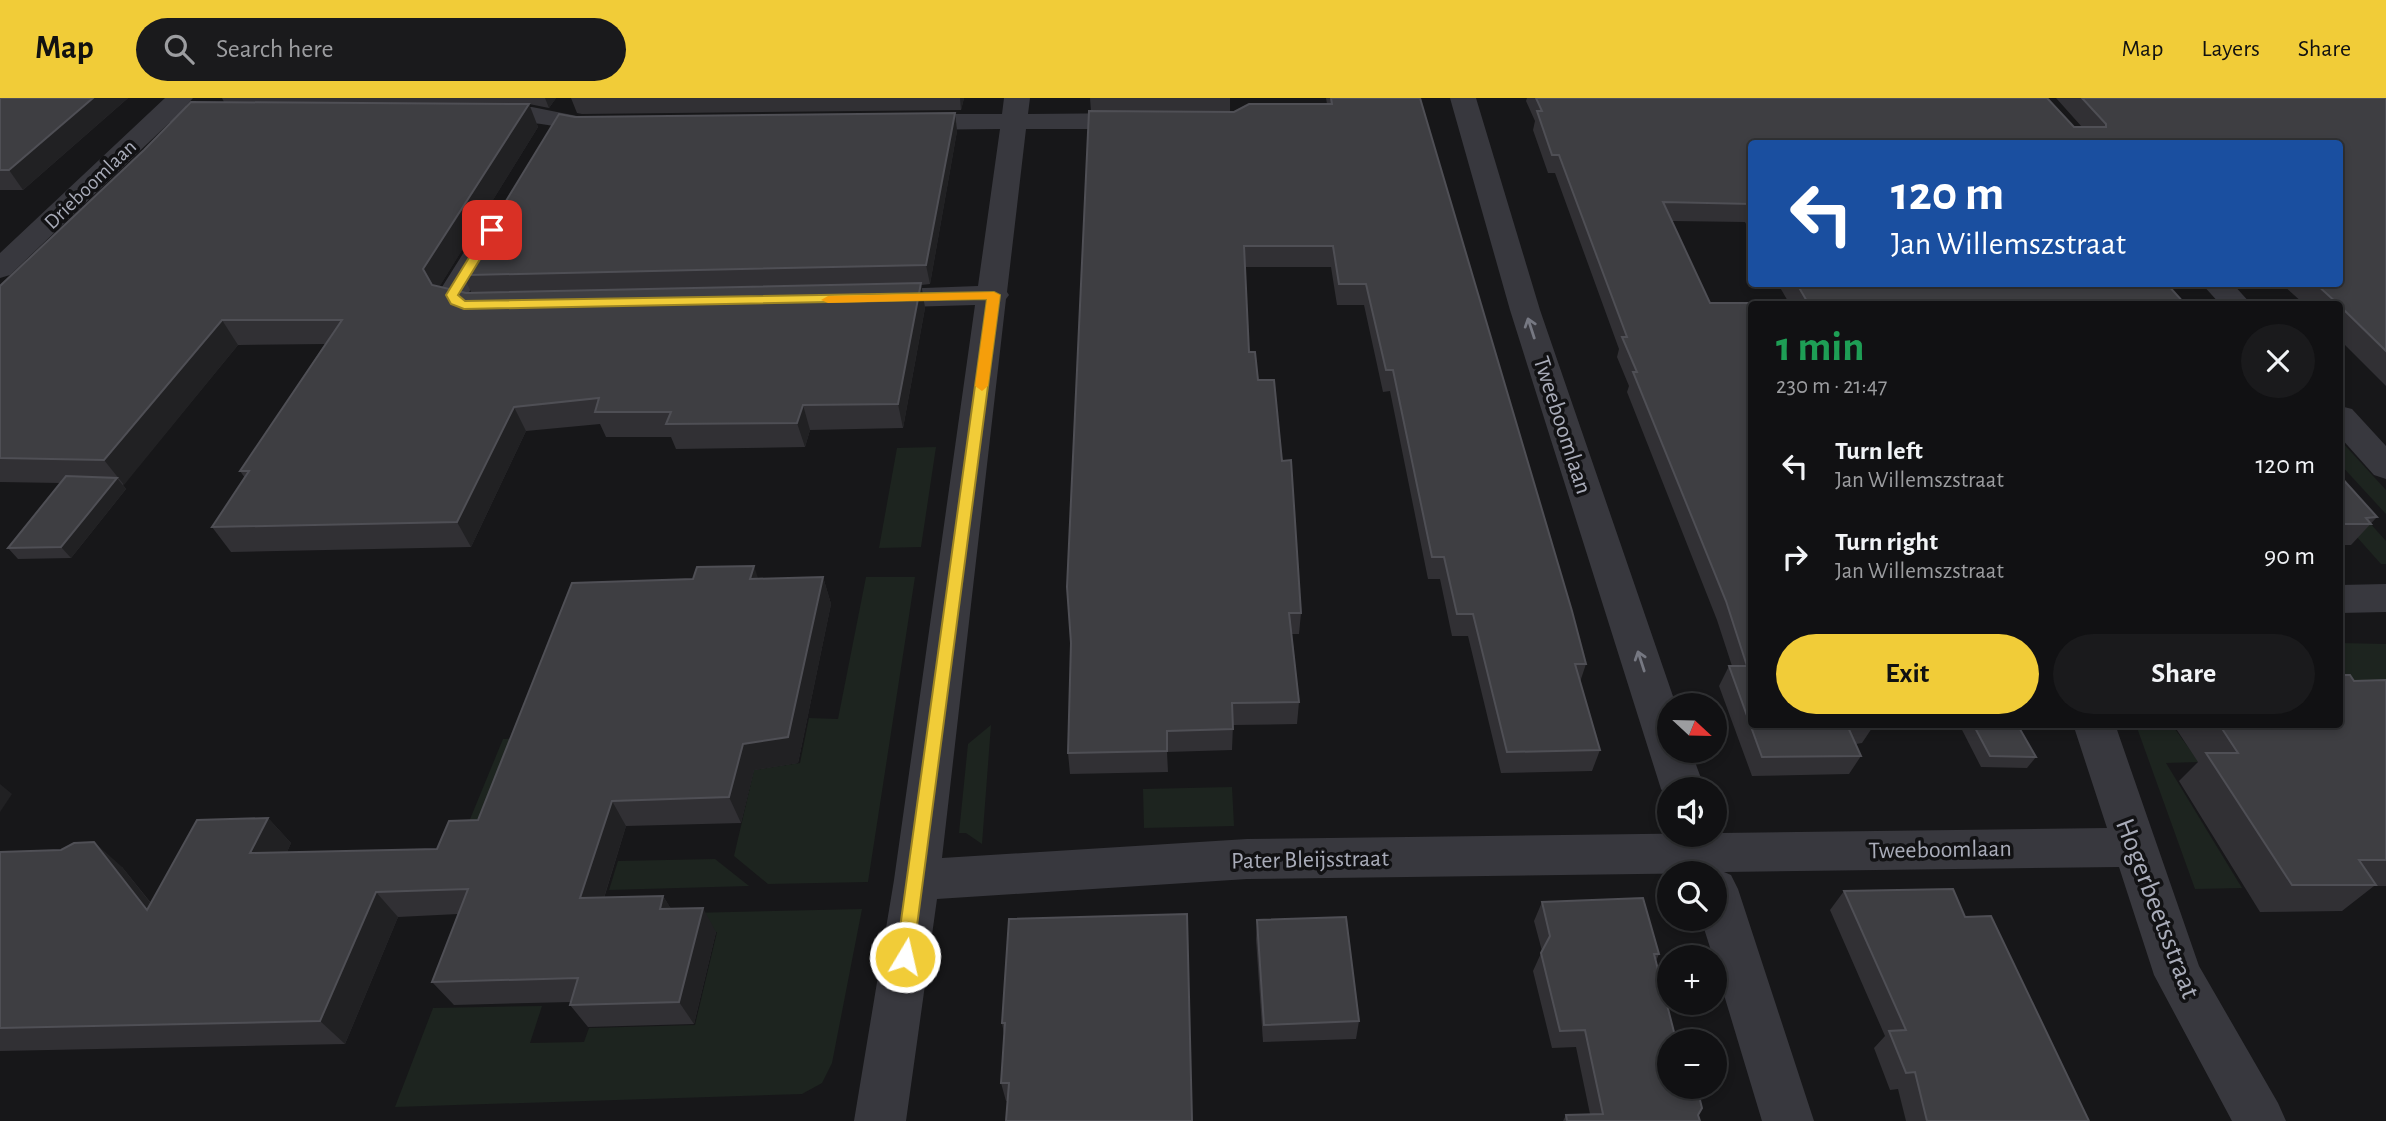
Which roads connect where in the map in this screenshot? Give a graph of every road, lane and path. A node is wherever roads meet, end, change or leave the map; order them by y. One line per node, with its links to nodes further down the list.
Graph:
1 (1463, 98): 21 (street, Tweeboomlaan, one-way to 1)
2 (172, 106): 4 (street); 11 (street, Drieboomlaan)
3 (1016, 109): 7 (street); 8 (street); 13 (street)
4 (260, 114)
5 (454, 115): 6 (street)
6 (558, 120): 9 (street)
7 (885, 122)
8 (1162, 122)
9 (637, 124)
10 (505, 208): 16 (street)
11 (0, 270)
12 (2220, 287): 15 (street)
13 (994, 295): 14 (street); 26 (street)
14 (846, 299)
15 (2233, 301)
16 (519, 306)
17 (2343, 420): 18 (street)
18 (2386, 467)
19 (2386, 598): 20 (street)
20 (2343, 599)
21 (1657, 711)
22 (2095, 728): 23 (street, Hogerbeetsstraat)
23 (2134, 847): 24 (street, Tweeboomlaan); 30 (street, Hogerbeetsstraat)
24 (1727, 861)
25 (1657, 862): 26 (street, Pater Bleijsstraat)
26 (917, 880): 28 (street)
27 (1727, 926): 29 (street)
28 (880, 1121)
29 (1788, 1121)
30 (2260, 1121)

